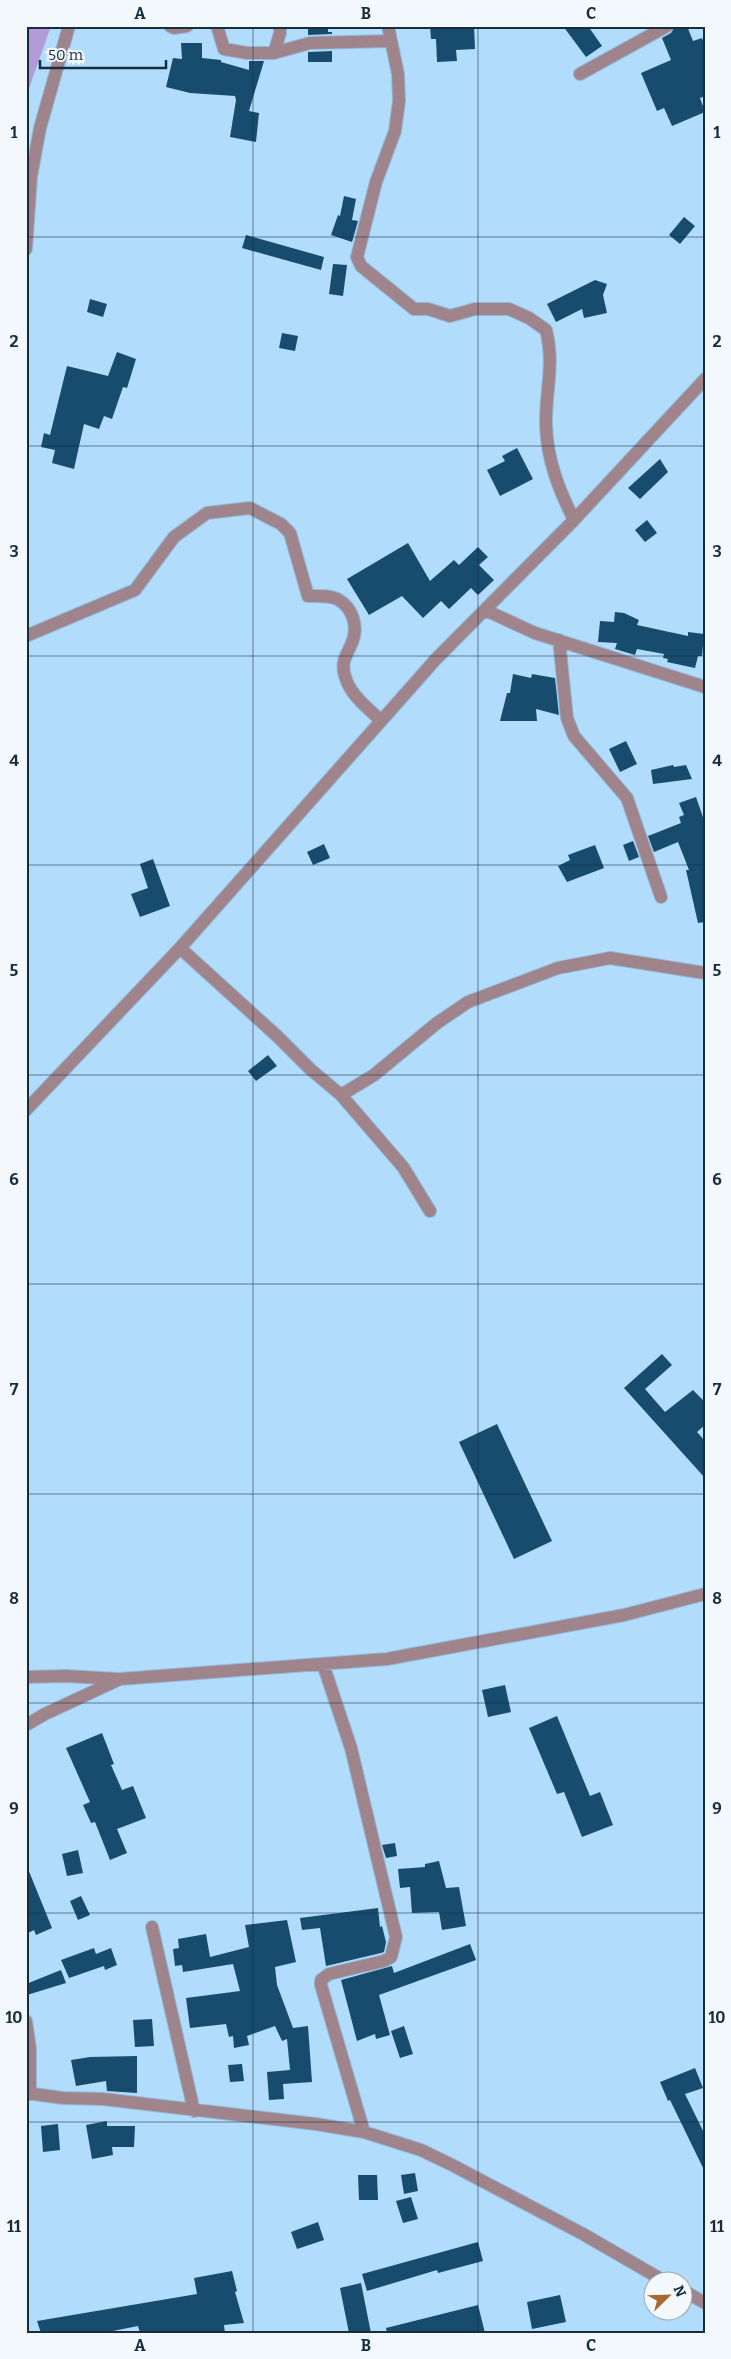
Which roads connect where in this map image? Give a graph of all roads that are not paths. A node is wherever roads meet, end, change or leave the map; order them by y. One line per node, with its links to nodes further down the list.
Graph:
1 (69, 26): 11 (street)
2 (170, 26): 3 (street)
3 (187, 26)
4 (217, 26): 9 (street)
5 (280, 26): 9 (street)
6 (388, 26): 8 (street)
7 (667, 26): 10 (street)
8 (390, 41): 9 (street); 13 (street)
9 (274, 53)
10 (580, 74)
11 (26, 249)
12 (705, 380): 13 (street)
13 (574, 520): 14 (street)
14 (485, 610): 16 (street); 18 (street)
15 (26, 636): 18 (street)
16 (559, 640): 17 (street); 19 (street)
17 (705, 687)
18 (380, 720): 20 (street)
19 (661, 896)
20 (180, 948): 22 (street); 23 (street)
21 (705, 973): 22 (street)
22 (341, 1095): 24 (street)
23 (26, 1110)
24 (430, 1211)
25 (705, 1594): 26 (street)
26 (323, 1664): 28 (street); 34 (street)
27 (26, 1677): 28 (street)
28 (120, 1679): 29 (street)
29 (26, 1725)
30 (152, 1927): 33 (street)
31 (26, 2021): 32 (street)
32 (28, 2093): 33 (street)
33 (194, 2111): 34 (street)
34 (364, 2132): 35 (street)
35 (649, 2272)
36 (694, 2297): 37 (street)
37 (705, 2303)

